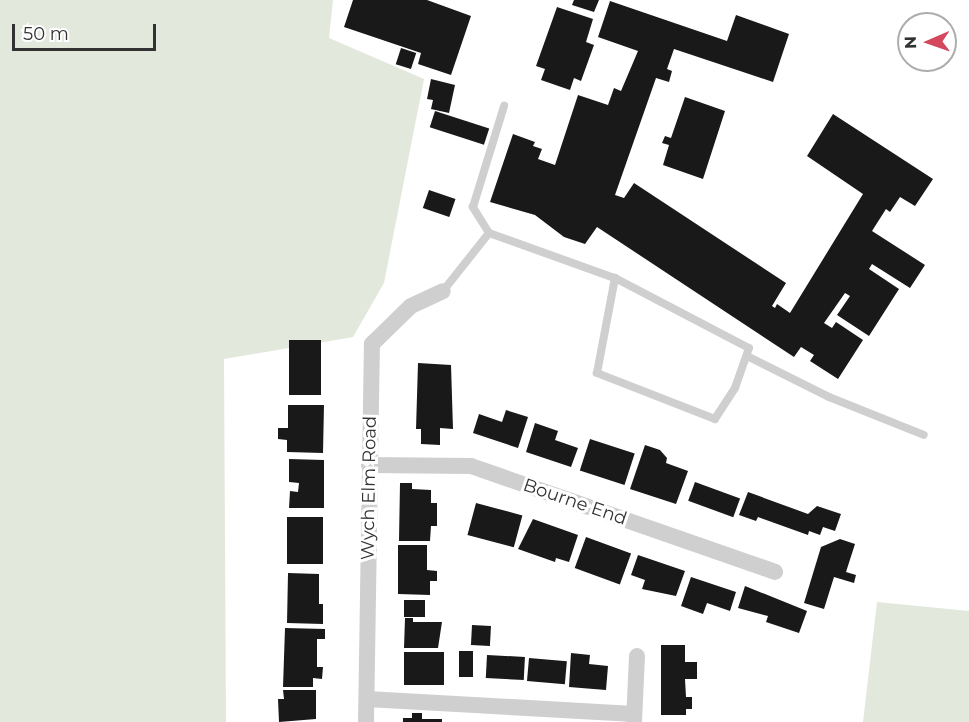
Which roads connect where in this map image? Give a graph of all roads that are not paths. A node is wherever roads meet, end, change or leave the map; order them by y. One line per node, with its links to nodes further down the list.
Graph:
1 (504, 106): 2 (lane)
2 (489, 233): 3 (lane); 4 (lane)
3 (615, 278): 5 (lane); 5 (lane)
4 (443, 291): 7 (street, Wych Elm Road)
5 (747, 356): 6 (lane)
6 (924, 435)
7 (369, 465): 8 (street, Bourne End); 10 (street, Wych Elm Road)
8 (775, 572)
9 (637, 656): 11 (street)
10 (367, 699): 11 (street); 12 (street, Wych Elm Road)
11 (634, 718)
12 (366, 722)

